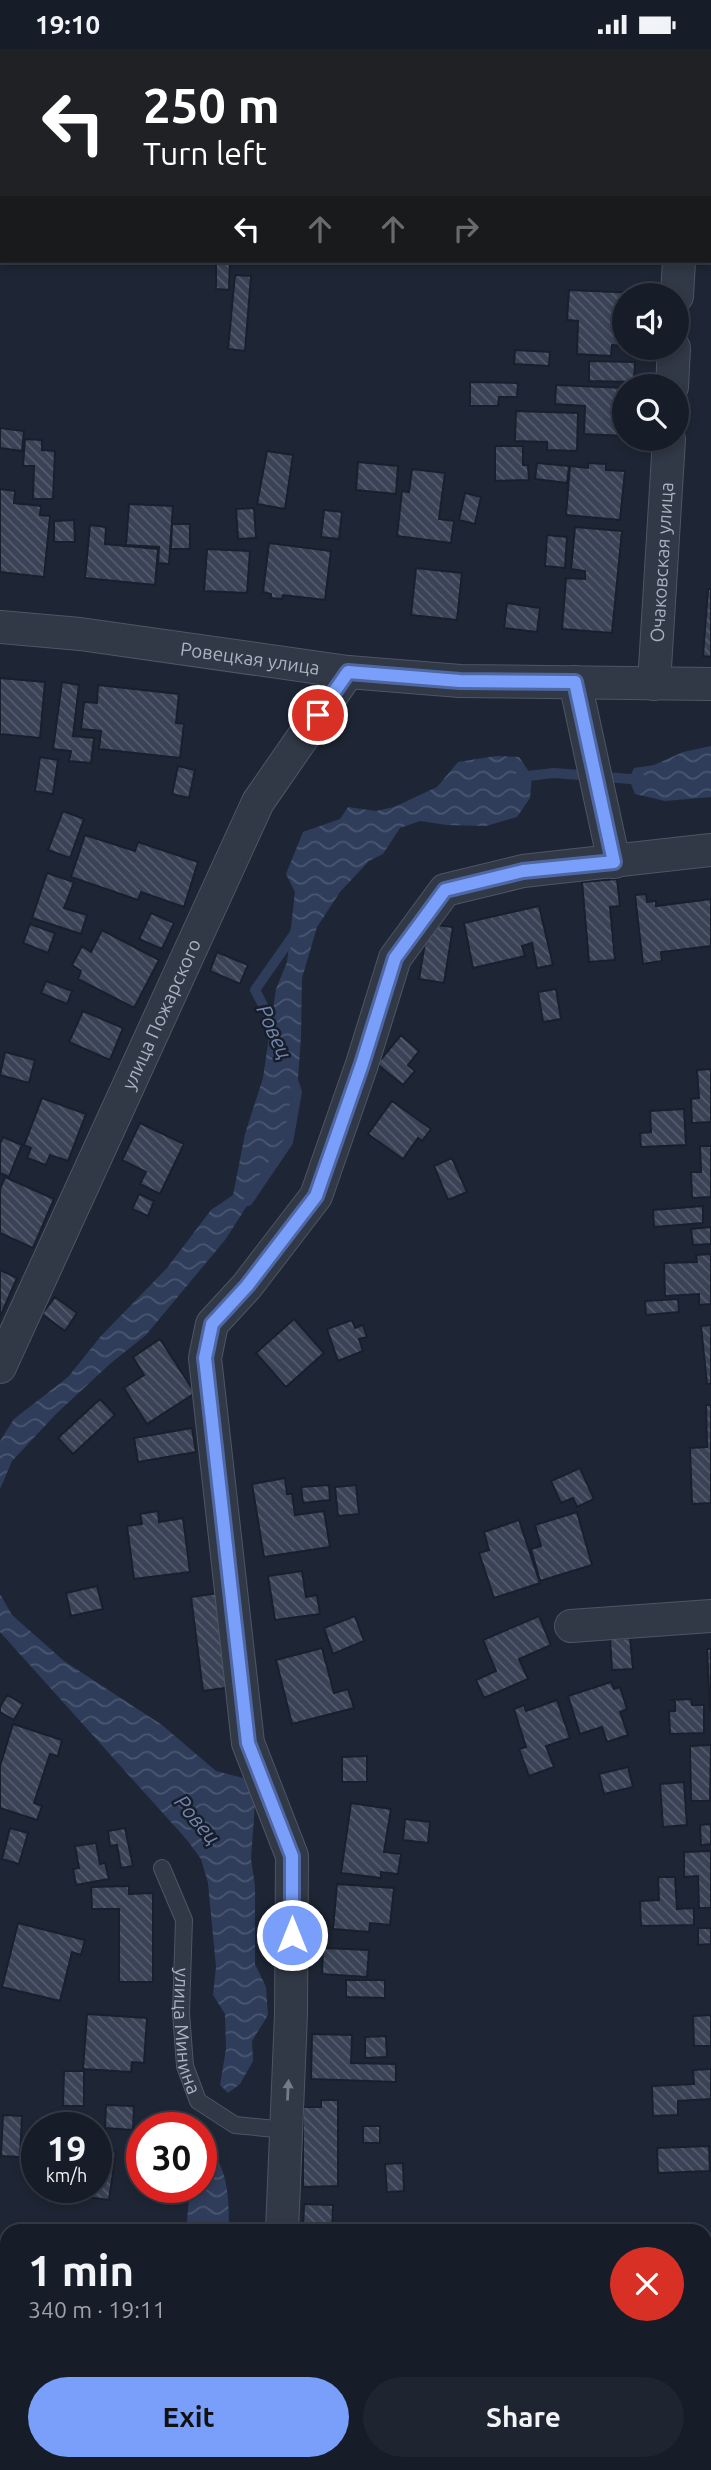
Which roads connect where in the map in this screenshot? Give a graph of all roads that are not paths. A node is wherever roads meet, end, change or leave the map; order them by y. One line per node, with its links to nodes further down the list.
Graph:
1 (679, 263): 2 (street)
2 (678, 283)
3 (667, 451): 7 (street, Очаковская улица)
4 (0, 627): 5 (street, Ровецкая улица)
5 (348, 672): 6 (street, Ровецкая улица); 11 (street, улица Пожарского)
6 (575, 682): 7 (street, Ровецкая улица); 10 (street)
7 (654, 684): 8 (street, Ровецкая улица)
8 (711, 684)
9 (711, 851): 10 (street)
10 (614, 862): 15 (street, one-way to 10)
11 (0, 1367)
12 (711, 1616): 13 (street)
13 (571, 1626)
14 (162, 1868): 15 (lane, улица Минина)
15 (286, 2130): 16 (street)
16 (282, 2224)

